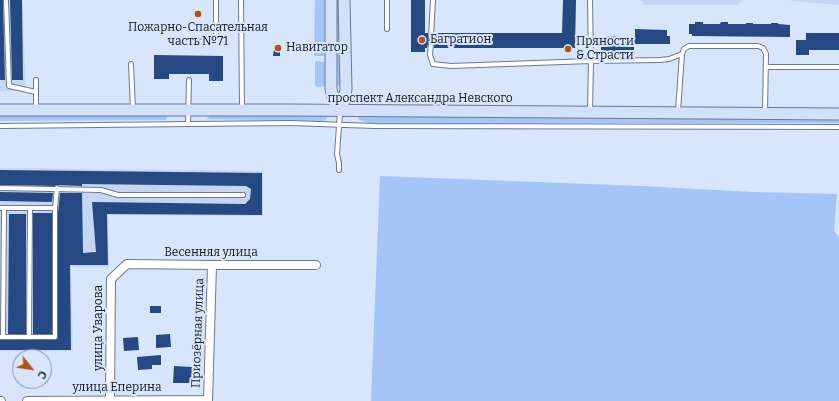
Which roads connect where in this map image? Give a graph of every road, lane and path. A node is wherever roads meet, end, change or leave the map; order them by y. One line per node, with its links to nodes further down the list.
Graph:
1 (6, 0): 20 (lane)
2 (216, 0): 11 (lane)
3 (241, 0): 25 (lane)
4 (331, 0): 26 (main road)
5 (344, 0): 26 (main road)
6 (387, 0): 9 (lane)
7 (433, 0): 10 (lane)
8 (590, 0): 14 (lane)
9 (387, 29)
10 (431, 38)
11 (171, 41)
12 (431, 43): 14 (lane)
13 (682, 54): 14 (lane); 16 (lane); 28 (lane)
14 (591, 61): 27 (lane)
15 (131, 64): 23 (lane)
16 (766, 67): 17 (lane); 29 (lane)
17 (839, 67)
18 (36, 80): 20 (lane)
19 (189, 80): 24 (lane)
20 (36, 92): 22 (lane)
21 (0, 110): 22 (main road, проспект Александра Невского)
22 (36, 110): 23 (main road, проспект Александра Невского)
23 (133, 111): 24 (main road, проспект Александра Невского)
24 (188, 111): 25 (main road, проспект Александра Невского); 31 (lane)
25 (242, 111): 26 (main road, проспект Александра Невского)
26 (340, 111): 27 (main road, проспект Александра Невского); 32 (lane)
27 (590, 113): 28 (main road, проспект Александра Невского)
28 (678, 113): 29 (main road, проспект Александра Невского)
29 (765, 113): 30 (main road, проспект Александра Невского)
30 (839, 114)
31 (188, 124): 32 (lane); 33 (lane)
32 (340, 124): 34 (lane); 35 (lane)
33 (0, 126)
34 (839, 127)
35 (338, 170)
36 (0, 188): 37 (lane)
37 (57, 188): 38 (lane); 41 (lane)
38 (243, 195)
39 (2, 208): 40 (lane); 45 (lane)
40 (30, 208): 41 (lane); 46 (lane)
41 (55, 208): 46 (lane)
42 (212, 265): 43 (street, Весенняя улица); 44 (street, Весенняя улица); 49 (street, Приозёрная улица)
43 (316, 265)
44 (111, 279): 47 (street, улица Уварова)
45 (1, 337): 46 (lane)
46 (29, 337)
47 (110, 400): 48 (street, улица Еперина); 49 (street, улица Еперина)
48 (27, 401)
49 (208, 401)

